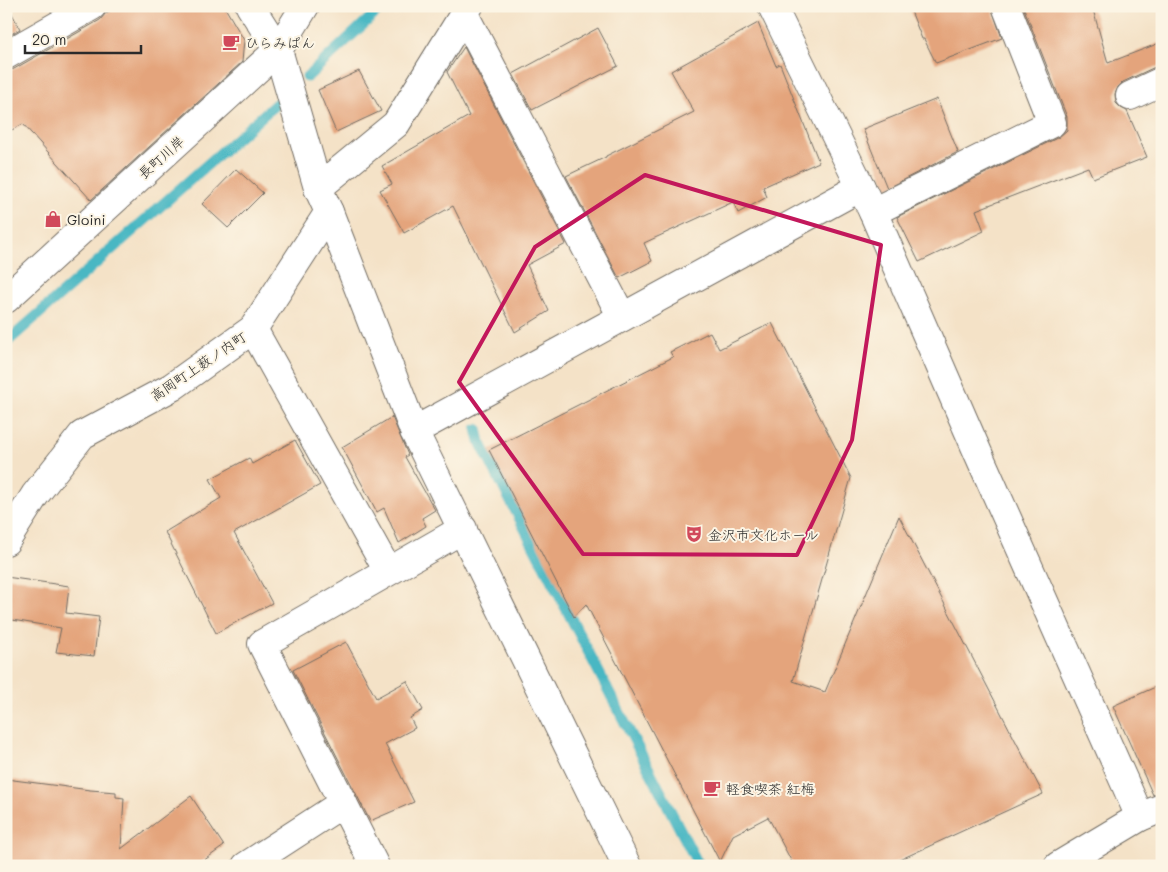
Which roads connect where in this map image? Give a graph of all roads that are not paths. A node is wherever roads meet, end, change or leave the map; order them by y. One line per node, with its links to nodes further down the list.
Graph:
1 (92, 6): 8 (street)
2 (250, 6): 7 (street)
3 (305, 6): 7 (street, 長町川岸)
4 (772, 6): 11 (street)
5 (1006, 6): 13 (street)
6 (467, 10): 12 (street, 高岡町上薮ノ内町); 15 (street)
7 (278, 50): 12 (street); 14 (street, 長町川岸)
8 (6, 55)
9 (1162, 81): 10 (street)
10 (1130, 96)
11 (861, 187): 13 (street); 15 (street)
12 (323, 200): 16 (street, 高岡町上薮ノ内町); 17 (street)
13 (873, 212): 22 (street)
14 (6, 299)
15 (622, 318): 17 (street)
16 (253, 329): 19 (street, 高岡町上薮ノ内町); 20 (street)
17 (414, 431): 18 (street)
18 (462, 529): 20 (street); 25 (street)
19 (6, 541)
20 (388, 571): 21 (street)
21 (343, 803): 23 (street); 24 (street)
22 (1151, 813): 26 (street)
23 (246, 866)
24 (375, 866)
25 (627, 866)
26 (1058, 866)

